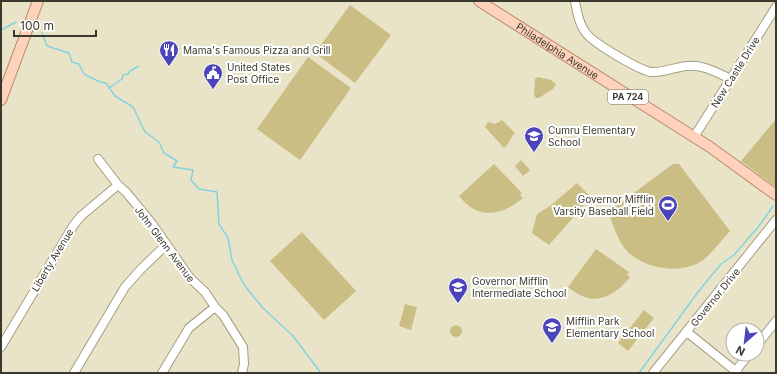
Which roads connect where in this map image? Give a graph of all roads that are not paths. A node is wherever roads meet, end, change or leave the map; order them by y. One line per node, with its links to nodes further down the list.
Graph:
1 (38, 1): 6 (main road)
2 (479, 1): 7 (main road, Philadelphia Avenue / PA 724)
3 (575, 1): 5 (street)
4 (776, 7): 5 (street, New Castle Drive)
5 (730, 79): 7 (street, New Castle Drive)
6 (1, 100)
7 (694, 137): 10 (main road, Philadelphia Avenue / PA 724)
8 (98, 159): 9 (street, John Glenn Avenue)
9 (118, 185): 12 (street, John Glenn Avenue); 17 (street, Liberty Avenue)
10 (776, 195)
11 (776, 220): 15 (street, Governor Drive)
12 (166, 245): 13 (street, John Glenn Avenue); 20 (street)
13 (215, 307): 21 (street); 22 (street, John Glenn Avenue)
14 (776, 321): 16 (street)
15 (687, 332): 19 (street); 23 (street, Governor Drive)
16 (765, 335)
17 (1, 347)
18 (744, 362): 19 (street)
19 (736, 372)
20 (74, 373)
21 (162, 373)
22 (242, 373)
23 (654, 373)

